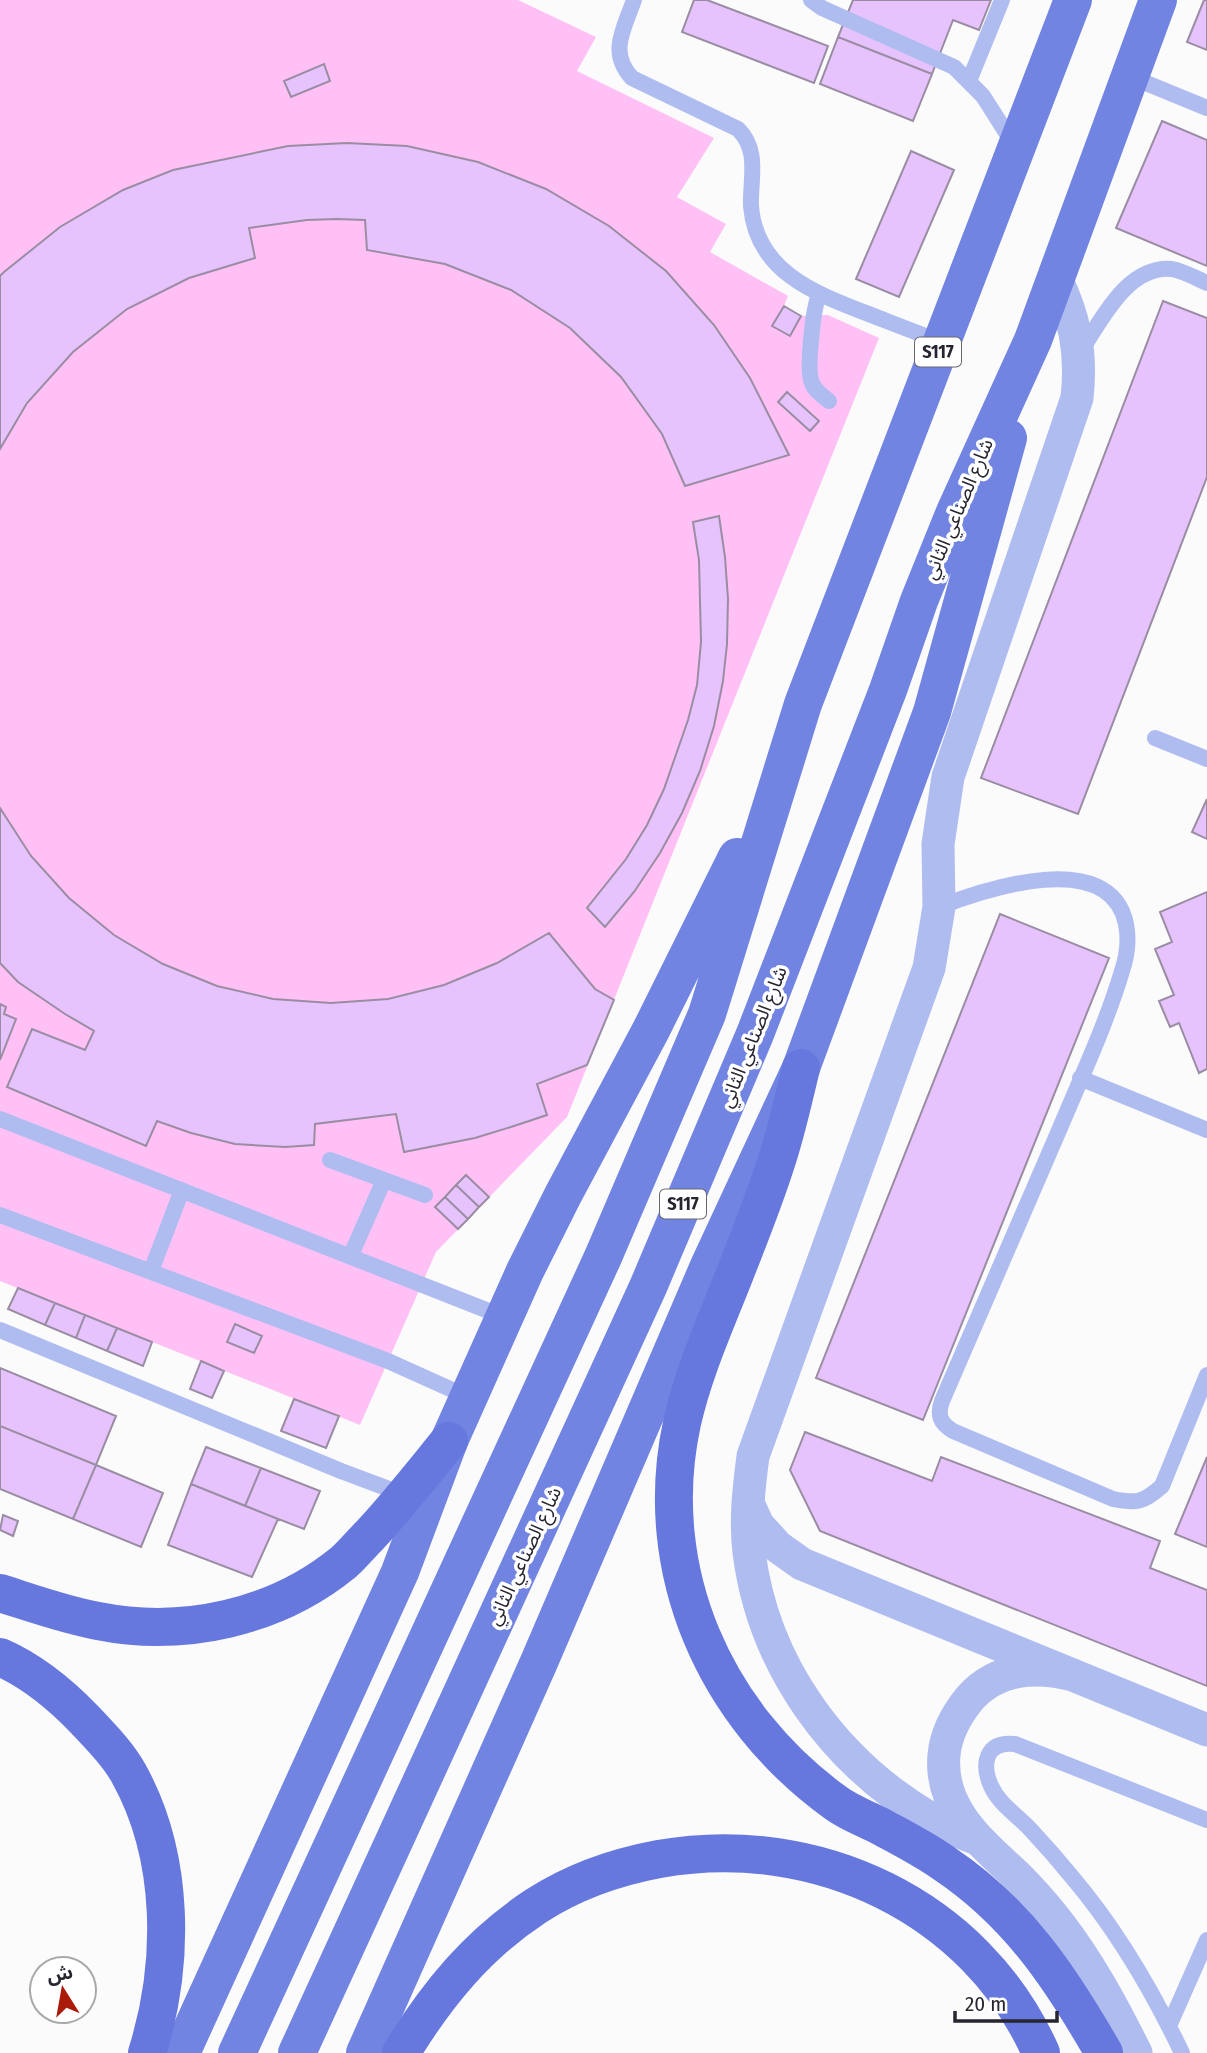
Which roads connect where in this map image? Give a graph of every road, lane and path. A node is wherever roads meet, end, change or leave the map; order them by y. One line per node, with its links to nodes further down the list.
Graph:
1 (634, 0): 12 (lane)
2 (811, 0): 7 (lane)
3 (1002, 0): 7 (lane)
4 (1073, 0): 9 (main road, S117)
5 (1158, 0): 6 (main road, شارع الصناعي الثاني / S117)
6 (1129, 76): 8 (lane); 10 (main road, شارع الصناعي الثاني / S117)
7 (969, 81): 9 (lane)
8 (1207, 108)
9 (1016, 149): 14 (main road, S117)
10 (1055, 277): 13 (main road, شارع الصناعي الثاني / S117); 15 (street)
11 (1207, 283): 15 (lane)
12 (819, 295): 14 (lane); 16 (lane)
13 (1033, 340): 21 (main road); 51 (main road, شارع الصناعي الثاني / S117)
14 (942, 342): 17 (main road, S117)
15 (1079, 354): 20 (street)
16 (829, 401)
17 (803, 704): 32 (main road); 50 (main road, S117)
18 (1155, 738): 19 (lane)
19 (1207, 759)
20 (939, 907): 22 (lane); 38 (street)
21 (801, 1068): 52 (main road); 55 (highway)
22 (1080, 1078): 24 (lane); 34 (lane)
23 (0, 1119): 27 (lane)
24 (1207, 1130)
25 (330, 1160): 26 (lane)
26 (384, 1180): 28 (lane); 30 (lane)
27 (182, 1190): 30 (lane); 31 (lane)
28 (425, 1195)
29 (0, 1215): 31 (lane)
30 (351, 1255): 32 (lane)
31 (151, 1271): 35 (lane)
32 (504, 1317): 35 (main road)
33 (0, 1330): 37 (lane)
34 (1207, 1375)
35 (468, 1397): 36 (main road)
36 (449, 1441): 37 (highway); 49 (main road)
37 (405, 1495): 39 (highway)
38 (747, 1501): 41 (street); 44 (street)
39 (0, 1593)
40 (0, 1657): 48 (highway)
41 (1073, 1675): 42 (street); 44 (street)
42 (1207, 1730)
43 (1207, 1820): 47 (lane)
44 (977, 1839): 56 (street)
45 (1207, 1940): 46 (lane)
46 (1200, 1972): 47 (lane)
47 (1169, 2026): 57 (lane)
48 (147, 2053)
49 (181, 2053)
50 (237, 2053)
51 (297, 2053)
52 (365, 2053)
53 (401, 2053): 54 (highway)
54 (1041, 2053)
55 (1104, 2053)
56 (1136, 2053)
57 (1182, 2053)

